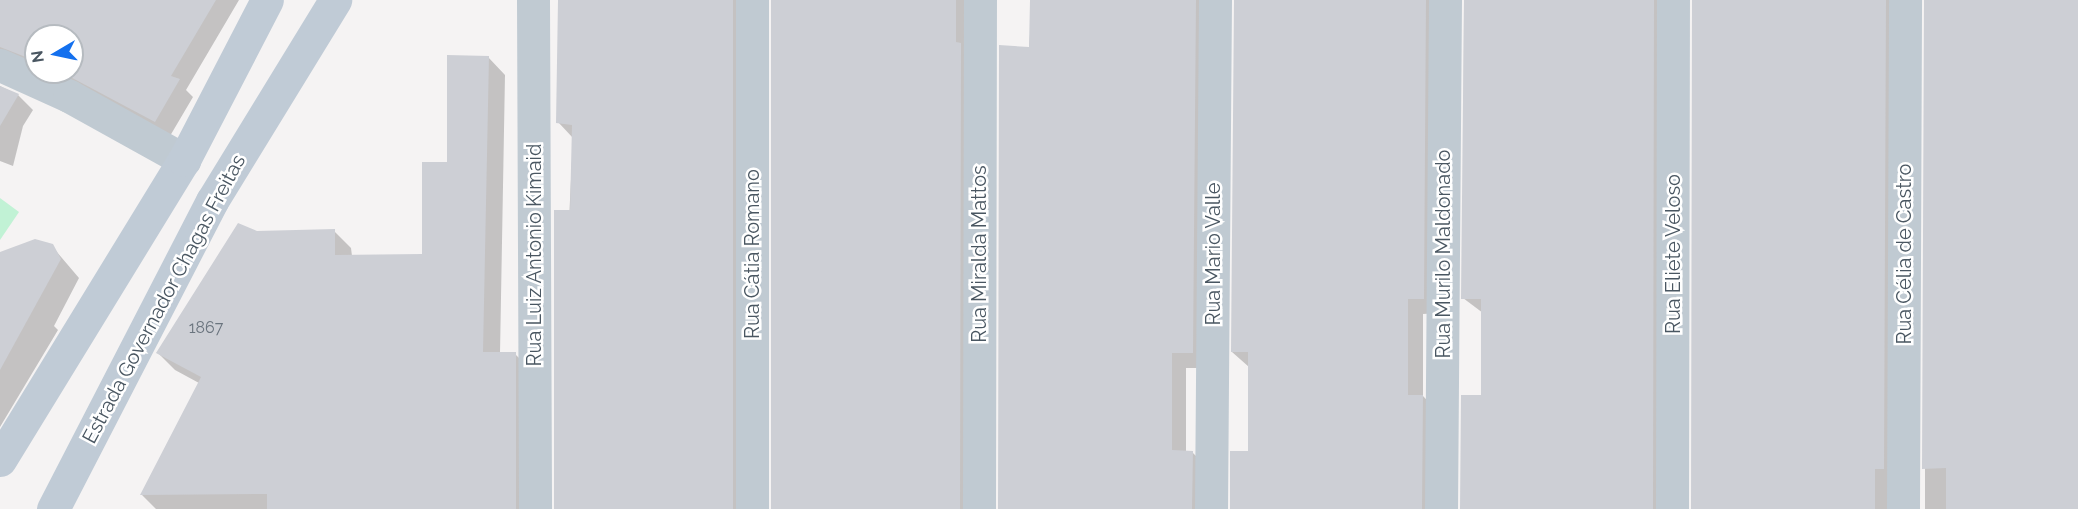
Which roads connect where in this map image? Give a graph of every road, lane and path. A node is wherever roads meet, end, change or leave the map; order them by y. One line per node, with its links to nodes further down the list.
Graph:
1 (267, 0): 11 (main road)
2 (335, 0): 13 (main road, Estrada Governador Chagas Freitas)
3 (533, 0): 14 (street, Rua Luiz Antonio Kimaid)
4 (752, 0): 15 (street, Rua Cátia Romano)
5 (980, 0): 16 (street, Rua Miralda Mattos)
6 (1215, 0): 17 (street, Rua Mario Valle)
7 (1445, 0): 18 (street, Rua Murilo Maldonado)
8 (1673, 0): 19 (street, Rua Eliete Veloso)
9 (1905, 0): 20 (street, Rua Célia de Castro)
10 (0, 65): 11 (street)
11 (184, 160): 12 (main road)
12 (0, 460)
13 (53, 509)
14 (536, 509)
15 (752, 509)
16 (979, 509)
17 (1211, 509)
18 (1441, 509)
19 (1672, 509)
20 (1903, 509)

